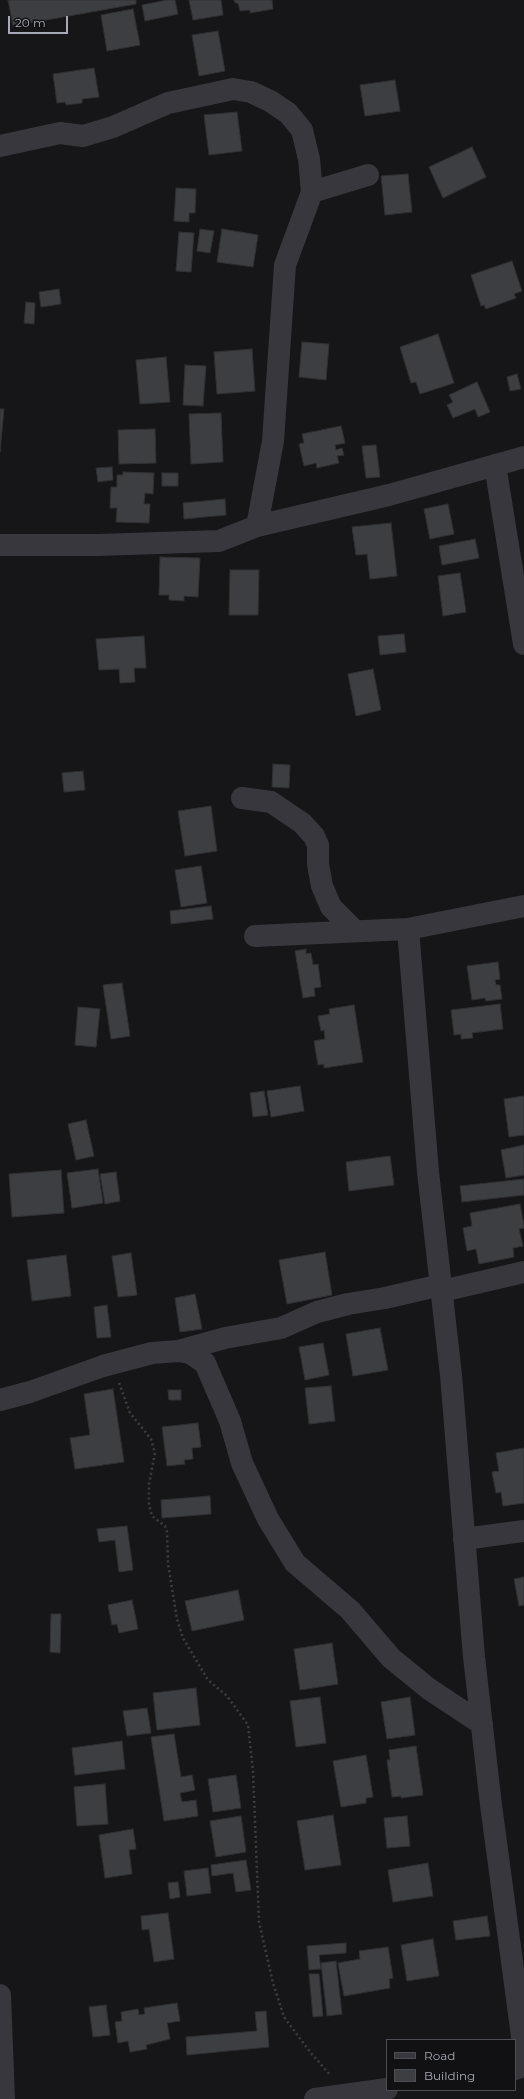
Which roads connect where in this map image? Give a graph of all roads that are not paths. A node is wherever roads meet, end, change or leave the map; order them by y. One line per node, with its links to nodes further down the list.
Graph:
1 (0, 146): 3 (street)
2 (368, 175): 3 (street)
3 (312, 192): 6 (street)
4 (524, 457): 5 (street)
5 (495, 465): 6 (street); 8 (street)
6 (257, 526): 7 (street)
7 (0, 545)
8 (524, 644)
9 (242, 798): 12 (street)
10 (524, 906): 11 (street)
11 (408, 929): 12 (street); 15 (street)
12 (355, 931): 13 (street)
13 (254, 936)
14 (524, 1272): 15 (street)
15 (442, 1288): 16 (street); 19 (street)
16 (178, 1351): 17 (street); 20 (street)
17 (0, 1400)
18 (524, 1531): 19 (street)
19 (464, 1539): 20 (street)
20 (482, 1724): 22 (street)
21 (0, 1995): 25 (street)
22 (524, 2051)
23 (386, 2089): 24 (street)
24 (330, 2097)
25 (4, 2099)

